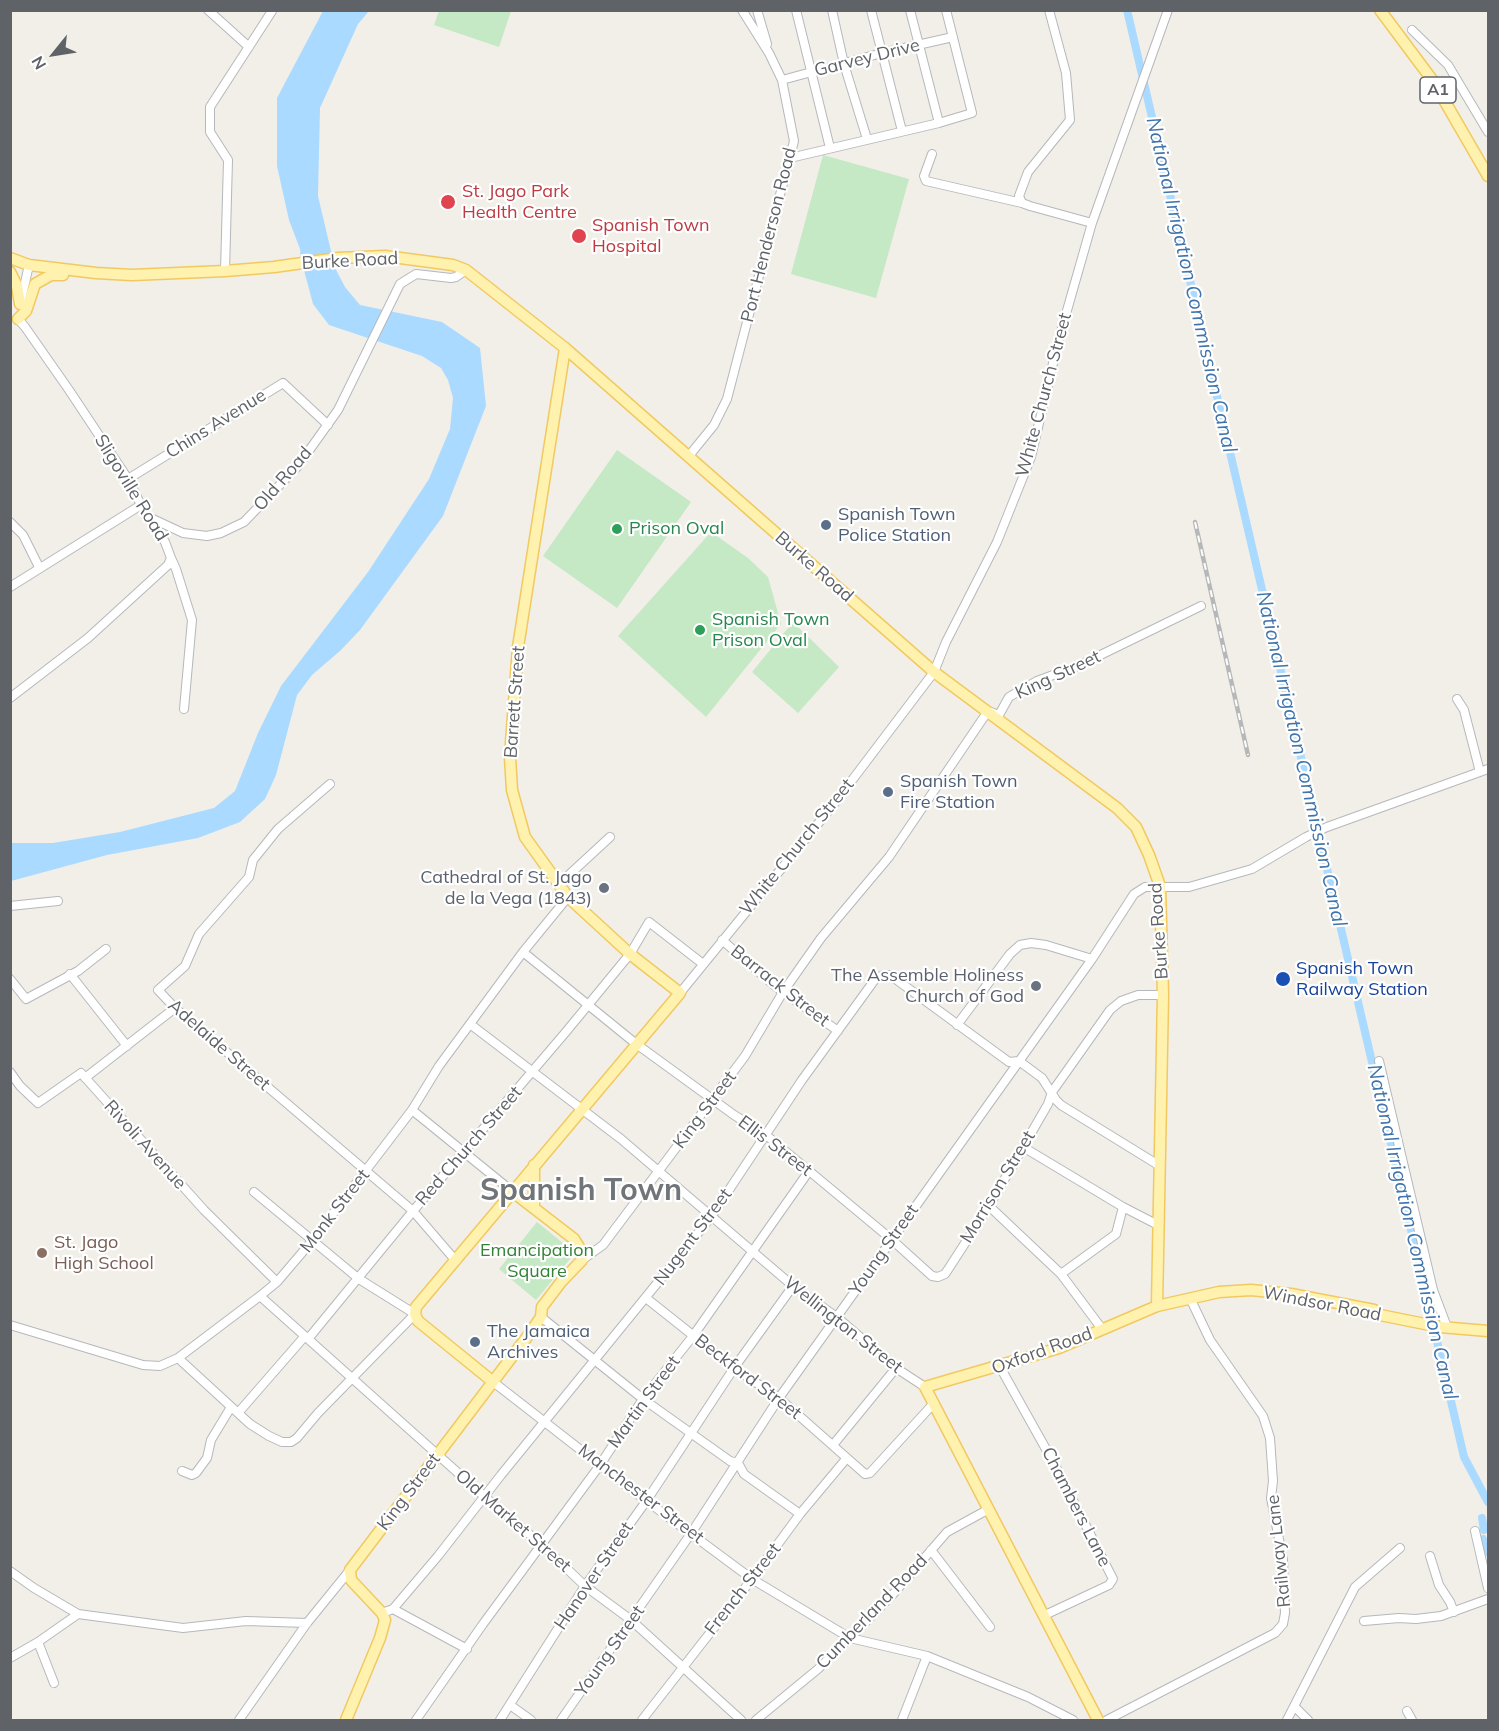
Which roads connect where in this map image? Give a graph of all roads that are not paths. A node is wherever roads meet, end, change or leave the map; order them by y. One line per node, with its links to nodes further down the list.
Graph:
1 (208, 10): 16 (street)
2 (742, 10): 17 (street, Port Henderson Road)
3 (757, 10): 17 (street)
4 (796, 10): 20 (street)
5 (832, 10): 19 (street)
6 (871, 10): 18 (street)
7 (910, 10): 15 (street)
8 (946, 10): 14 (street)
9 (1049, 10): 30 (street)
10 (1168, 10): 31 (street, White Church Street)
11 (1380, 10): 29 (main road, A1)
12 (272, 11): 16 (street)
13 (1412, 30): 24 (street)
14 (952, 37): 15 (street, Garvey Drive); 22 (street)
15 (919, 45): 18 (street, Garvey Drive); 22 (street)
16 (249, 47): 35 (street)
17 (769, 53): 21 (street, Port Henderson Road)
18 (882, 53): 19 (street, Garvey Drive); 23 (street)
19 (844, 64): 20 (street, Garvey Drive); 25 (street)
20 (811, 72): 21 (street, Garvey Drive); 26 (street)
21 (782, 80): 28 (street, Port Henderson Road)
22 (939, 123): 23 (street)
23 (902, 131): 25 (street)
24 (1488, 132)
25 (867, 139): 26 (street)
26 (830, 148): 28 (street)
27 (932, 154): 30 (street)
28 (789, 158): 42 (street, Port Henderson Road)
29 (1488, 176)
30 (1022, 203): 31 (street)
31 (1092, 224): 51 (street, White Church Street)
32 (10, 258): 33 (main road, Burke Road)
33 (30, 265): 37 (main road, Burke Road); 38 (street)
34 (466, 270): 35 (main road, Burke Road); 40 (main road, Burke Road); 41 (street, Old Road)
35 (225, 271): 37 (main road, Burke Road)
36 (10, 272): 38 (main road)
37 (96, 273): 39 (main road)
38 (20, 304): 39 (street)
39 (14, 321): 43 (street, Sligoville Road)
40 (565, 348): 42 (main road, Burke Road); 60 (main road, Barrett Street)
41 (328, 425): 43 (street, Chins Avenue); 45 (street, Old Road)
42 (688, 457): 51 (main road, Burke Road)
43 (128, 479): 44 (street, Sligoville Road)
44 (141, 505): 45 (street, Sligoville Road); 48 (street)
45 (152, 519): 47 (street, Sligoville Road)
46 (10, 522): 48 (street)
47 (171, 558): 52 (street, Sligoville Road); 54 (street)
48 (39, 567): 49 (street)
49 (10, 587)
50 (1201, 606): 55 (street, King Street)
51 (934, 672): 55 (main road, Burke Road); 65 (street, White Church Street)
52 (10, 698)
53 (1457, 699): 57 (street)
54 (184, 709)
55 (988, 711): 61 (main road, Burke Road); 73 (street, King Street)
56 (1488, 769): 57 (street)
57 (1480, 772): 61 (street)
58 (330, 784): 77 (street, Adelaide Street)
59 (610, 837): 60 (street)
60 (558, 885): 62 (main road, Barrett Street)
61 (1160, 886): 69 (street, Young Street); 75 (main road, Burke Road)
62 (568, 897): 67 (street, Monk Street); 68 (main road, Barrett Street)
63 (58, 901): 64 (street)
64 (10, 906)
65 (722, 940): 70 (street, White Church Street); 73 (street, Barrack Street)
66 (106, 949): 71 (street)
67 (523, 952): 76 (street, Ellis Street); 78 (street, Monk Street)
68 (630, 954): 70 (street, Red Church Street); 74 (main road, Barrett Street); 76 (street, Red Church Street)
69 (1092, 959): 79 (street); 83 (street, Young Street)
70 (703, 964): 74 (street, White Church Street)
71 (70, 974): 72 (street); 82 (street)
72 (10, 979)
73 (783, 992): 80 (street, Barrack Street); 89 (street, King Street)
74 (680, 993): 81 (main road, White Church Street)
75 (1163, 995): 88 (street, Morrison Street); 96 (main road, Burke Road)
76 (587, 1004): 81 (street, Ellis Street); 86 (street, Red Church Street)
77 (175, 1008): 82 (street); 97 (street, Adelaide Street)
78 (470, 1024): 86 (street, Wellington Street); 91 (street, Monk Street)
79 (957, 1025): 80 (street, Nugent Street); 83 (street, Nugent Street)
80 (838, 1031): 92 (street, Nugent Street)
81 (636, 1043): 89 (street, Ellis Street); 90 (main road, White Church Street)
82 (127, 1046): 87 (street)
83 (1019, 1061): 88 (street); 108 (street, Young Street)
84 (1379, 1061): 126 (street)
85 (10, 1072): 87 (street)
86 (532, 1072): 90 (street, Wellington Street); 94 (street, Red Church Street)
87 (85, 1078): 116 (street, Rivoli Avenue)
88 (1052, 1092): 93 (street, Morrison Street); 96 (street)
89 (712, 1099): 92 (street, Ellis Street); 98 (street, King Street)
90 (581, 1109): 95 (main road, White Church Street); 98 (street, Wellington Street)
91 (412, 1110): 94 (street); 97 (street, Monk Street)
92 (766, 1135): 99 (street, Ellis Street); 106 (street, Nugent Street)
93 (1023, 1147): 102 (street, Morrison Street); 103 (street)
94 (464, 1152): 101 (street); 105 (street, Red Church Street)
95 (534, 1165): 101 (main road, White Church Street); 104 (main road)
96 (1160, 1166): 107 (main road, Burke Road)
97 (366, 1171): 105 (street, Adelaide Street); 109 (street, Monk Street)
98 (658, 1171): 106 (street, Wellington Street); 111 (street, King Street)
99 (809, 1171): 108 (street, Ellis Street); 110 (street, Martin Street)
100 (254, 1192): 109 (street, Manchester Street)
101 (513, 1192): 104 (main road); 112 (main road, White Church Street)
102 (989, 1206): 113 (street); 114 (street, Morrison Street)
103 (1123, 1207): 107 (street); 113 (street)
104 (534, 1208): 111 (main road)
105 (413, 1211): 112 (street, Adelaide Street); 115 (street, Red Church Street)
106 (711, 1217): 110 (street, Wellington Street); 119 (street, Nugent Street)
107 (1158, 1225): 121 (main road, Burke Road)
108 (891, 1239): 114 (street, Ellis Street); 124 (street, Young Street)
109 (312, 1241): 115 (street, Manchester Street); 116 (street, Monk Street)
110 (753, 1252): 117 (street, Wellington Street); 129 (street, Martin Street)
111 (582, 1260): 123 (main road, King Street)
112 (456, 1261): 122 (main road, White Church Street)
113 (1061, 1274): 127 (street)
114 (938, 1277)
115 (359, 1279): 122 (street, Manchester Street); 130 (street, Red Church Street)
116 (277, 1282): 118 (street, Monk Street)
117 (793, 1286): 124 (street, Wellington Street); 134 (street, Hanover Street)
118 (260, 1296): 130 (street, Old Market Street); 131 (street, Monk Street)
119 (646, 1298): 129 (street, Beckford Street); 132 (street, Nugent Street)
120 (1190, 1298): 121 (main road, Windsor Road); 126 (main road, Windsor Road); 198 (street, Railway Lane)
121 (1157, 1305): 127 (main road, Oxford Road)
122 (415, 1314): 136 (street, White Church Street); 137 (main road, Manchester Street)
123 (541, 1317): 132 (street); 137 (main road, King Street)
124 (838, 1318): 135 (street, Wellington Street); 139 (street, Young Street)
125 (10, 1325): 131 (street, Monk Street)
126 (1444, 1327): 128 (main road, Windsor Road)
127 (1102, 1329): 133 (main road, Oxford Road)
128 (1488, 1331)
129 (693, 1336): 134 (street, Beckford Street); 140 (street, Martin Street)
130 (306, 1338): 136 (street, Old Market Street); 143 (street, Red Church Street)
131 (178, 1358): 142 (street, White Church Street)
132 (595, 1360): 140 (street); 144 (street, Nugent Street)
133 (1000, 1367): 138 (main road, Oxford Road); 171 (street, Chambers Lane)
134 (734, 1368): 139 (street, Beckford Street); 145 (street, Hanover Street)
135 (896, 1368): 138 (street, Wellington Street); 146 (street)
136 (352, 1377): 143 (street, White Church Street); 147 (street, Old Market Street)
137 (492, 1381): 144 (street, Manchester Street); 147 (main road, King Street)
138 (926, 1388): 141 (main road, Wellington Street)
139 (779, 1398): 146 (street, Beckford Street); 149 (street, Young Street)
140 (643, 1399): 145 (street); 150 (street, Martin Street)
141 (934, 1403): 148 (street, Beckford Street); 154 (main road, Wellington Street)
142 (231, 1407): 143 (street, White Church Street); 151 (street)
143 (238, 1413)
144 (546, 1421): 150 (street, Manchester Street); 152 (street, Nugent Street)
145 (691, 1435): 149 (street); 153 (street, Hanover Street)
146 (833, 1445): 148 (street, Beckford Street)
147 (437, 1454): 152 (street, Old Market Street); 162 (main road, King Street)
148 (846, 1459): 155 (street, French Street)
149 (738, 1463): 155 (street); 157 (street, Young Street)
150 (600, 1465): 153 (street, Manchester Street); 158 (street, Martin Street)
151 (182, 1471)
152 (485, 1497): 158 (street, Old Market Street); 168 (street, Nugent Street)
153 (646, 1500): 157 (street, Manchester Street); 165 (street, Hanover Street)
154 (989, 1509): 160 (street, Cumberland Road); 171 (main road, Wellington Street)
155 (800, 1514): 164 (street, French Street)
156 (1475, 1531): 166 (street)
157 (692, 1532): 164 (street, Manchester Street); 172 (street, Young Street)
158 (541, 1544): 165 (street, Old Market Street); 178 (street, Martin Street)
159 (1400, 1548): 184 (street)
160 (931, 1550): 175 (street); 176 (street, Cumberland Road)
161 (1430, 1556): 169 (street)
162 (350, 1570): 168 (main road); 174 (street, King Street)
163 (10, 1571): 170 (street)
164 (752, 1579): 176 (street, Manchester Street); 181 (street, French Street)
165 (585, 1586): 172 (street, Old Market Street); 183 (street, Hanover Street)
166 (1488, 1588)
167 (1488, 1599): 169 (street)
168 (387, 1611): 178 (street); 187 (main road)
169 (1454, 1612): 173 (street)
170 (78, 1614): 174 (street); 177 (street)
171 (1045, 1615): 197 (main road, Wellington Street)
172 (631, 1620): 181 (street, Old Market Street); 191 (street, Young Street)
173 (1364, 1621)
174 (308, 1623): 186 (street, King Street)
175 (990, 1627)
176 (850, 1638): 179 (street, Manchester Street); 194 (street, Cumberland Road)
177 (38, 1642): 180 (street); 182 (street)
178 (467, 1649): 188 (street, Martin Street)
179 (927, 1656): 195 (street); 196 (street, Manchester Street)
180 (10, 1658)
181 (682, 1667): 192 (street, French Street); 193 (street, Old Market Street)
182 (54, 1683)
183 (510, 1706): 189 (street, Hanover Street); 190 (street)
184 (1295, 1707): 199 (street); 200 (street)
185 (1407, 1711): 201 (street)
186 (239, 1720)
187 (346, 1720)
188 (416, 1720)
189 (500, 1720)
190 (531, 1720)
191 (561, 1720)
192 (642, 1720)
193 (741, 1720)
194 (756, 1720)
195 (902, 1720)
196 (1073, 1720)
197 (1098, 1720)
198 (1107, 1720)
199 (1287, 1720)
200 (1308, 1720)
201 (1412, 1720)

